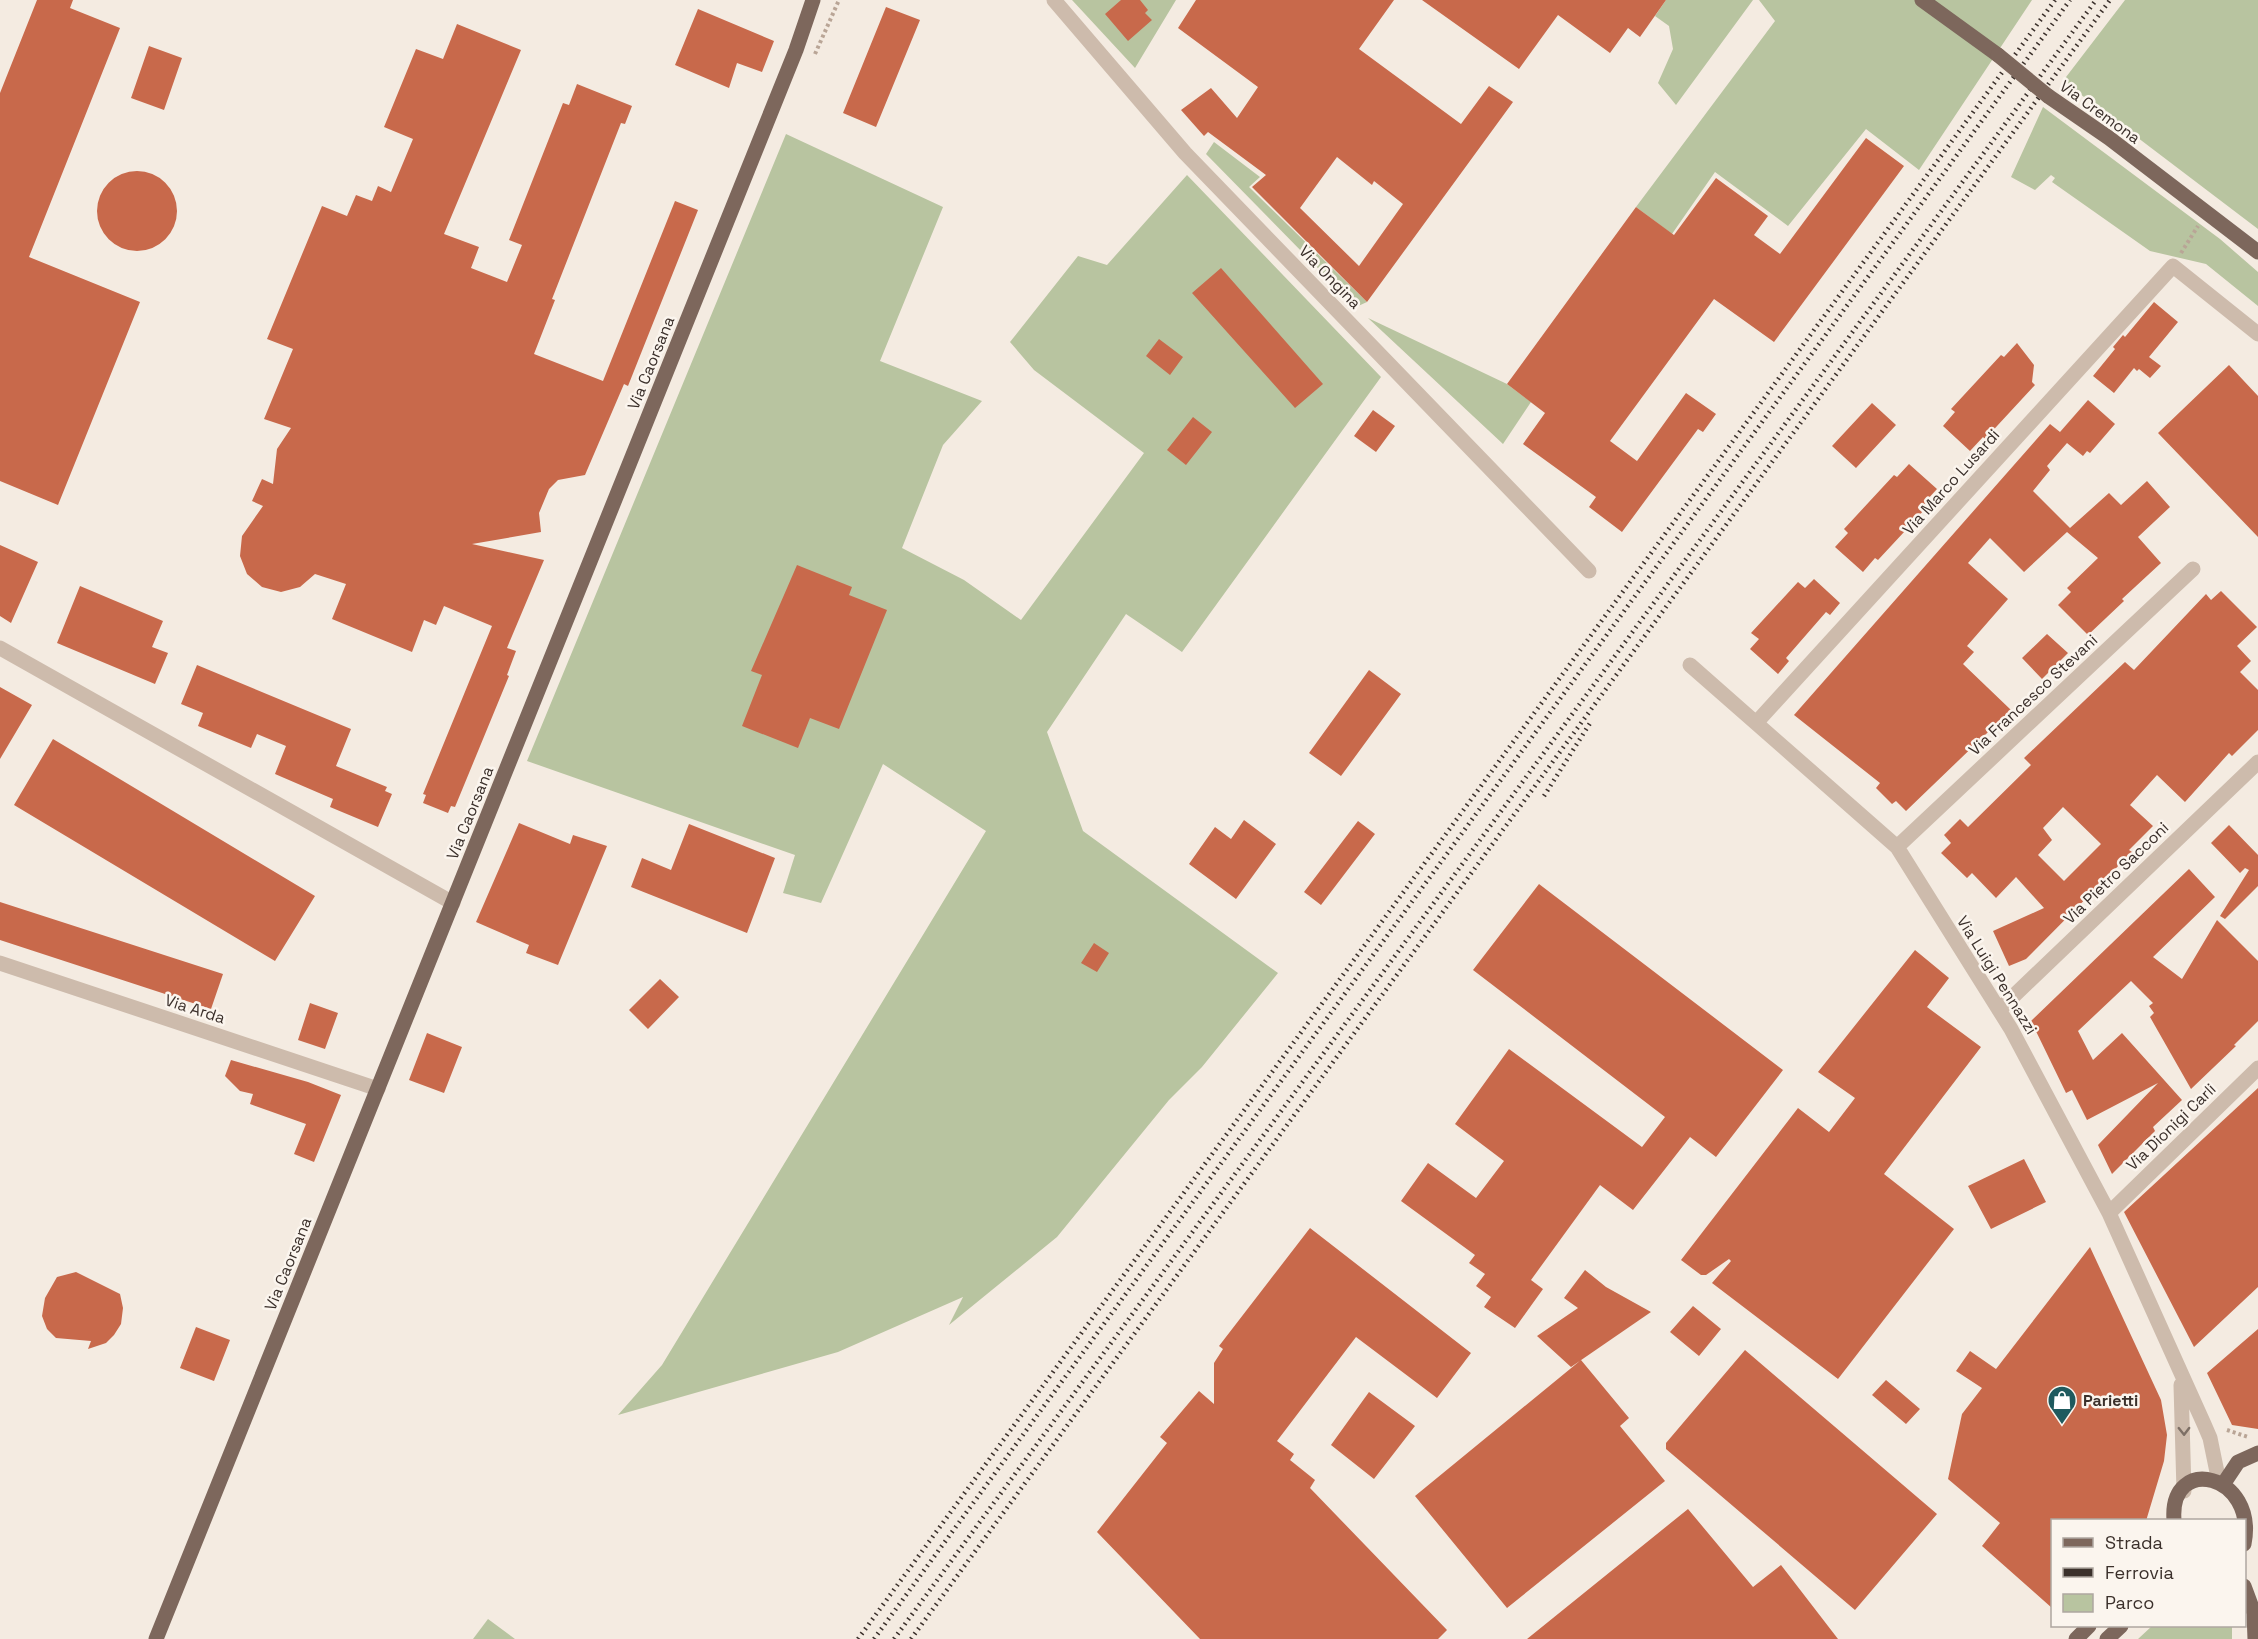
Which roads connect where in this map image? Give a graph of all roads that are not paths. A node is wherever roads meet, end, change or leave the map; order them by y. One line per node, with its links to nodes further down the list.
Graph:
1 (813, 0): 13 (main road, Via Caorsana)
2 (1054, 0): 7 (street, Via Ongina)
3 (1922, 0): 4 (main road, Via Cremona, bridge)
4 (2258, 252)
5 (2258, 334): 10 (street, Via Marco Lusardi)
6 (2193, 569): 12 (street, Via Francesco Stevani)
7 (1589, 571)
8 (0, 648): 13 (street)
9 (1690, 665): 10 (street, Via Luigi Pennazzi)
10 (1756, 723): 12 (street, Via Luigi Pennazzi)
11 (2258, 762): 15 (street, Via Pietro Sacconi)
12 (1897, 847): 15 (street, Via Luigi Pennazzi)
13 (453, 903): 17 (main road, Via Caorsana)
14 (0, 963): 17 (street, Via Arda)
15 (1999, 1010): 18 (street, Via Luigi Pennazzi)
16 (2258, 1068): 18 (street, Via Dionigi Carli)
17 (378, 1089): 29 (main road, Via Caorsana)
18 (2109, 1213): 19 (street, Via Luigi Pennazzi)
19 (2180, 1373): 21 (street, Via Luigi Pennazzi); 22 (street, Via Luigi Pennazzi, one-way to 22)
20 (2258, 1453): 21 (main road)
21 (2222, 1478): 22 (main road); 23 (main road)
22 (2184, 1491): 24 (main road)
23 (2255, 1504): 25 (main road)
24 (2174, 1519)
25 (2251, 1542)
26 (2246, 1592): 32 (main road)
27 (2089, 1627): 30 (main road)
28 (2120, 1627): 31 (main road)
29 (156, 1639)
30 (2076, 1639)
31 (2107, 1639)
32 (2255, 1639)

